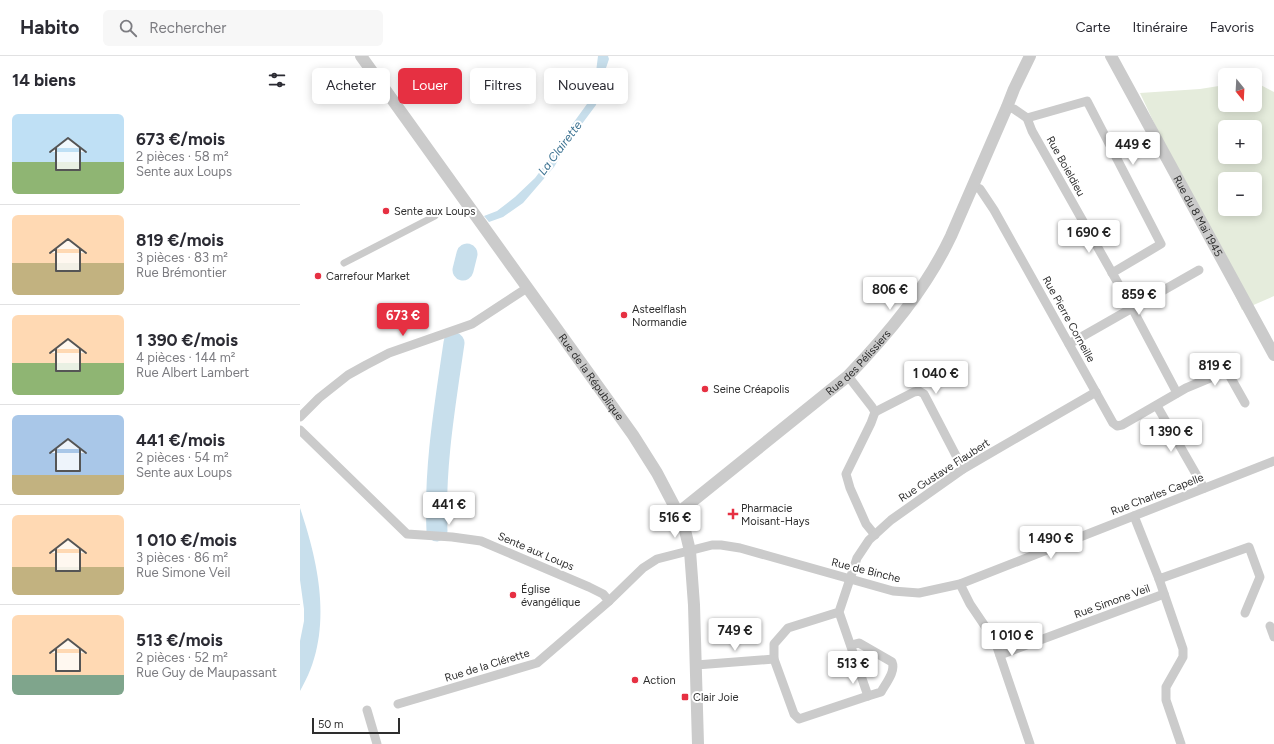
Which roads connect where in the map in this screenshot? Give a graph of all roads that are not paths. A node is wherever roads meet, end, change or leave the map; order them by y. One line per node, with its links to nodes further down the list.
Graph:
1 (361, 56): 11 (street, Rue de la République)
2 (1030, 56): 4 (street, Rue des Pélissiers)
3 (1111, 56): 14 (street, Rue du 8 Mai 1945)
4 (1007, 106): 5 (street); 6 (street, Rue des Pélissiers)
5 (1027, 118): 10 (street, Rue Boieldieu); 10 (street)
6 (973, 186): 13 (street, Rue Pierre Corneille); 15 (street, Rue des Pélissiers)
7 (435, 216): 8 (street)
8 (344, 264)
9 (1199, 270): 12 (street)
10 (1112, 273): 12 (street, Rue Boieldieu)
11 (527, 288): 21 (street); 27 (street, Rue de la République)
12 (1132, 308): 13 (street); 17 (street, Rue Boieldieu)
13 (1069, 344): 16 (street, Rue Pierre Corneille)
14 (1274, 355)
15 (848, 376): 20 (street); 27 (street, Rue des Pélissiers)
16 (1096, 392): 19 (street, Rue Pierre Corneille); 24 (street, Rue Gustave Flaubert)
17 (1177, 393): 18 (street); 19 (street)
18 (1245, 403)
19 (1157, 406): 25 (street)
20 (875, 412): 24 (street); 28 (street)
21 (300, 417)
22 (300, 430): 34 (street, Sente aux Loups)
23 (1274, 461): 25 (street, Rue Charles Capelle)
24 (963, 469): 28 (street, Rue Gustave Flaubert)
25 (1204, 488): 26 (street, Rue Charles Capelle)
26 (1134, 516): 30 (street); 32 (street, Rue Charles Capelle)
27 (680, 517): 29 (street, Rue de la République)
28 (875, 535): 31 (street, Rue Gustave Flaubert)
29 (690, 551): 31 (street, Rue de Binche); 34 (street, Rue de la Clérette); 42 (street, Rue de la République)
30 (1159, 579): 33 (street); 36 (street)
31 (850, 580): 32 (street, Rue de Binche); 35 (street, Rue Gustave Flaubert)
32 (960, 584): 40 (street)
33 (1164, 594): 40 (street, Rue Simone Veil); 49 (street)
34 (609, 601): 44 (street, Rue de la Clérette)
35 (839, 612): 39 (street); 41 (street)
36 (1245, 613)
37 (1270, 626): 38 (street)
38 (1274, 637)
39 (851, 645): 43 (street); 43 (street)
40 (1000, 655): 48 (street)
41 (774, 659): 42 (street); 43 (street)
42 (696, 665): 47 (street, Rue de la République)
43 (868, 696)
44 (398, 704)
45 (367, 710): 46 (street)
46 (377, 744)
47 (698, 744)
48 (1030, 744)
49 (1181, 744)

